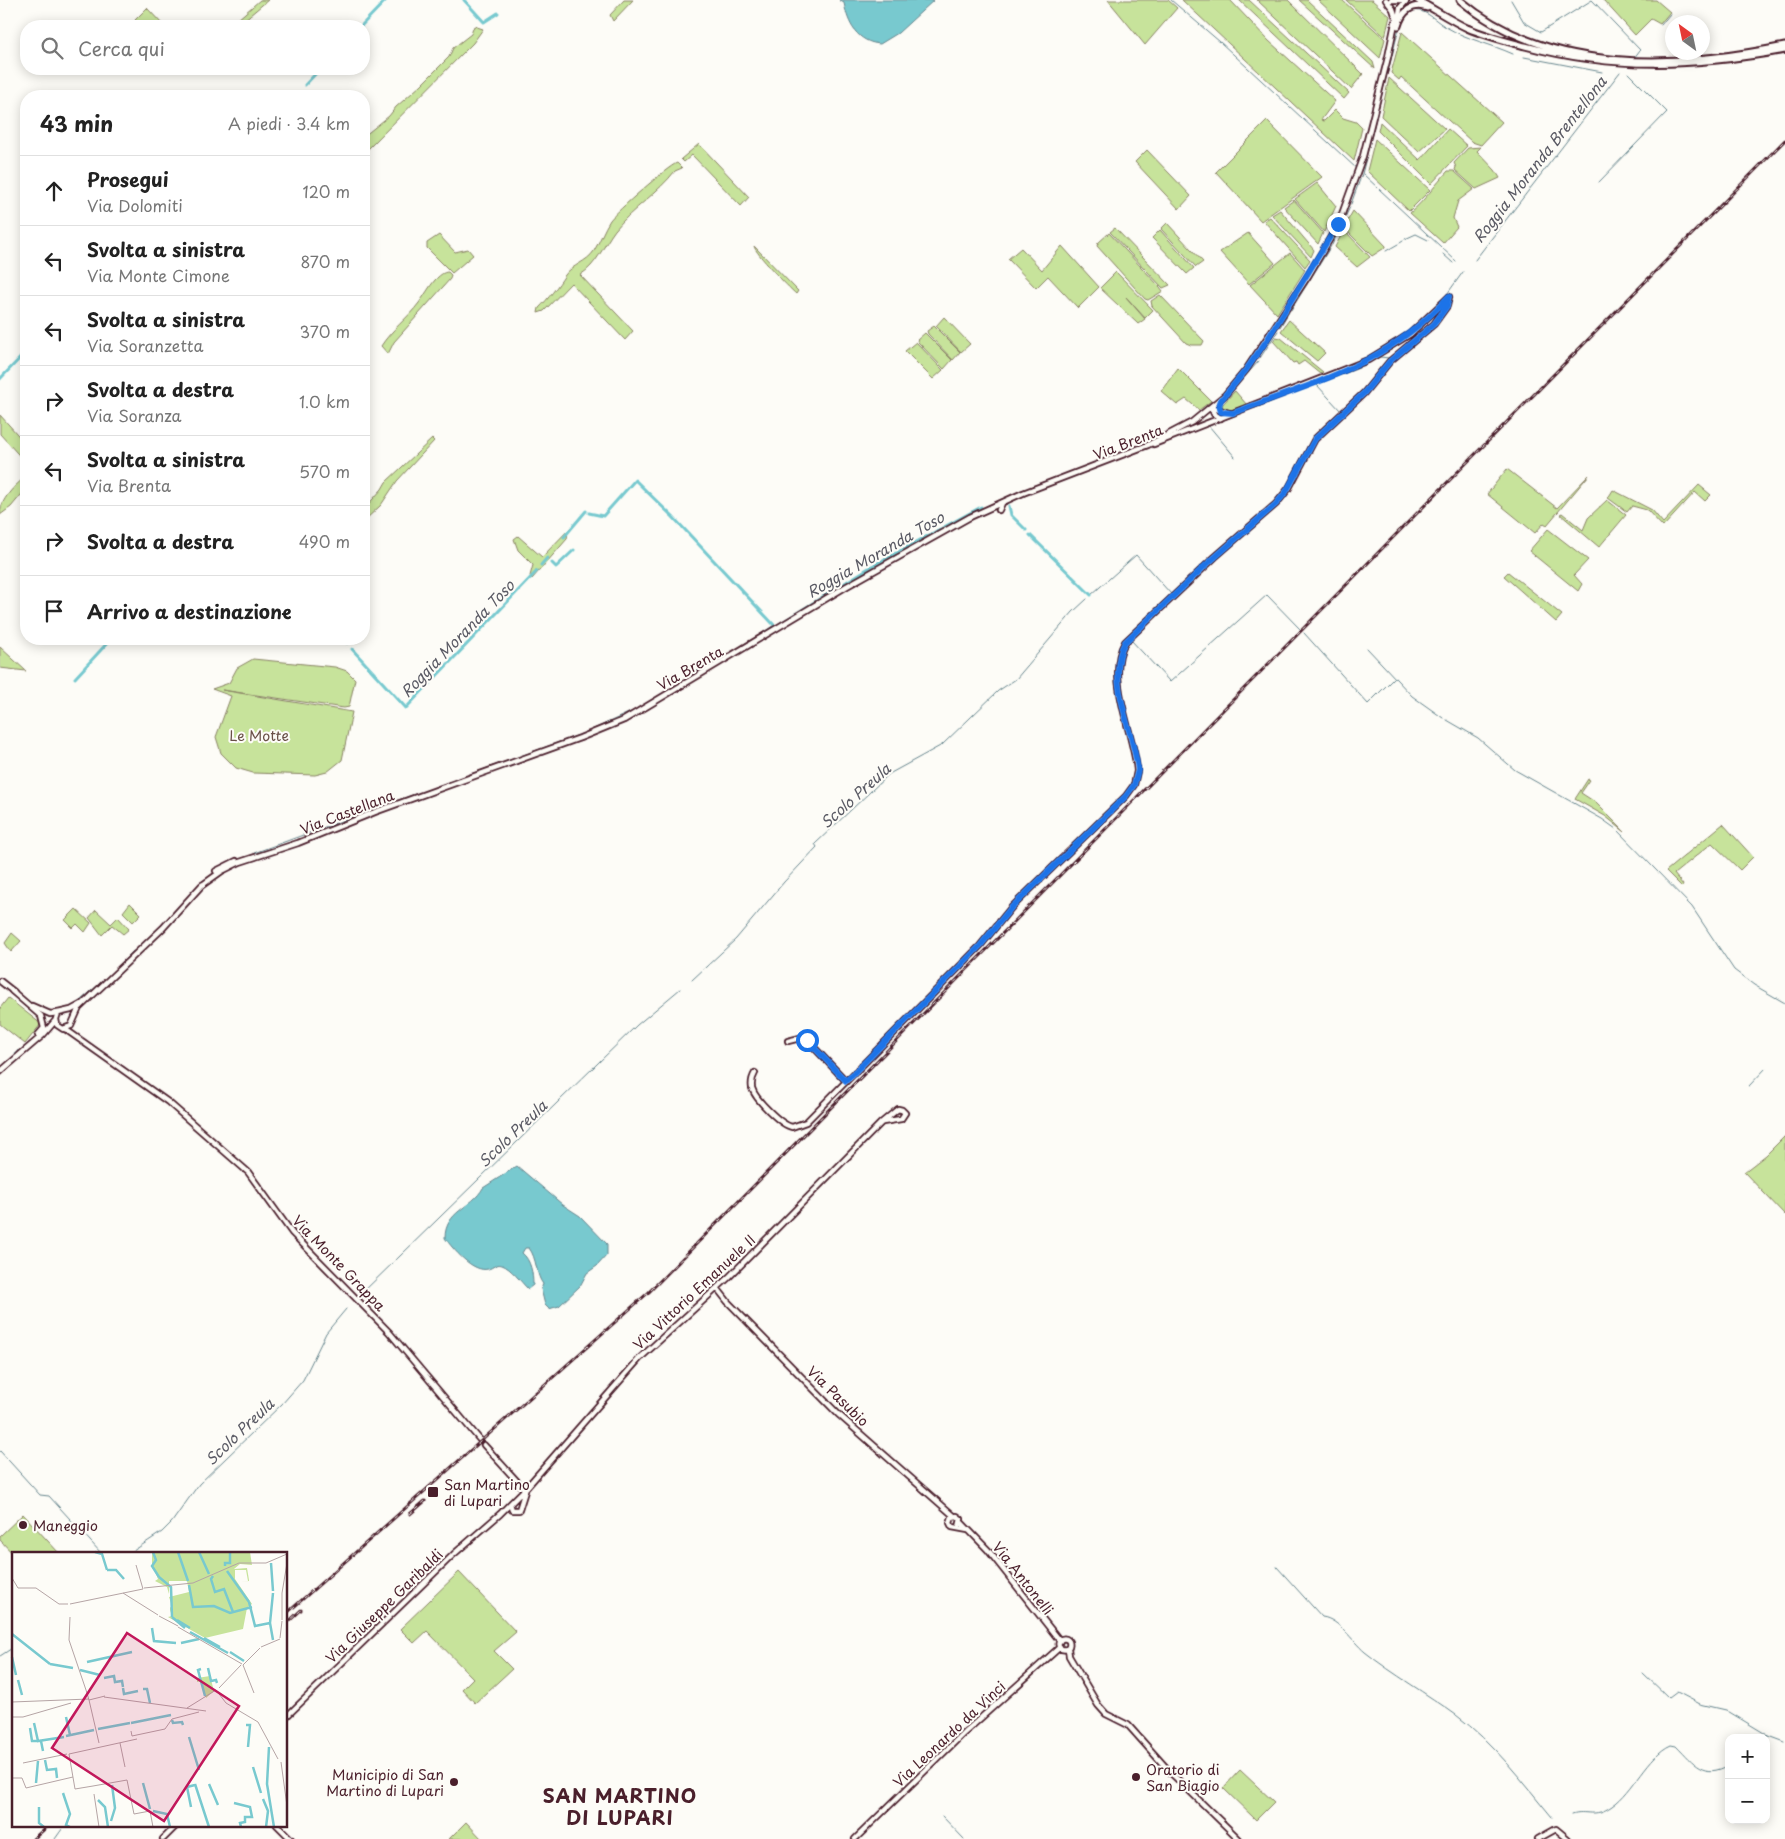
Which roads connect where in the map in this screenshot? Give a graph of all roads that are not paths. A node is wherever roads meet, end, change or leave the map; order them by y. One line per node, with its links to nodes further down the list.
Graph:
1 (1386, 0): 10 (main road)
2 (1391, 0): 3 (main road)
3 (1405, 0): 6 (main road)
4 (1417, 0): 7 (highway)
5 (1460, 0): 12 (highway)
6 (1398, 26): 7 (highway); 10 (main road)
7 (1468, 28): 12 (highway)
8 (1785, 46): 11 (highway)
9 (1785, 50): 11 (highway)
10 (1388, 57): 13 (main road)
11 (1721, 59): 12 (highway)
12 (1614, 61)
13 (1225, 395): 14 (main road); 15 (main road)
14 (1211, 407): 15 (main road, Via Brenta); 17 (main road); 18 (main road)
15 (1221, 412): 16 (main road, Via Brenta)
16 (1233, 413): 17 (main road, Via Brenta); 42 (main road, Via Brenta)
17 (1221, 418): 18 (main road, Via Brenta)
18 (1148, 446): 19 (main road, Via Brenta)
19 (1043, 486): 20 (main road, Via Brenta); 20 (main road, Via Brenta)
20 (997, 505): 21 (main road, Via Brenta); 21 (main road, Via Brenta)
21 (942, 533): 22 (main road, Via Brenta)
22 (435, 791): 23 (main road, Via Castellana)
23 (266, 853): 24 (main road, Via Castellana); 25 (main road, Via Castellana)
24 (239, 859): 25 (main road); 26 (main road, Via Castellana)
25 (221, 871): 26 (main road, Via Castellana)
26 (201, 886): 29 (main road, Via Castellana)
27 (0, 981): 28 (main road)
28 (12, 990): 32 (main road); 39 (main road)
29 (82, 1004): 30 (main road); 34 (main road)
30 (67, 1012): 31 (main road); 34 (main road)
31 (58, 1013): 32 (main road); 33 (main road)
32 (50, 1014): 33 (main road, Via Monte Grappa)
33 (55, 1021): 35 (main road, Via Monte Grappa); 36 (main road)
34 (73, 1021): 35 (main road); 37 (main road)
35 (63, 1028): 36 (main road); 37 (main road, Via Monte Grappa)
36 (40, 1038): 39 (main road)
37 (79, 1039): 47 (main road, Via Monte Grappa)
38 (788, 1041): 42 (main road)
39 (30, 1045): 40 (main road)
40 (0, 1072)
41 (755, 1073): 42 (main road)
42 (846, 1081)
43 (894, 1113): 44 (main road); 44 (main road); 45 (main road, Via Vittorio Emanuele II)
44 (897, 1119): 45 (main road)
45 (883, 1122): 46 (main road, Via Vittorio Emanuele II)
46 (717, 1288): 47 (main road, Via Vittorio Emanuele II); 52 (main road, Via Pasubio)
47 (524, 1490): 48 (main road, Via Vittorio Emanuele II); 49 (main road, Via Vittorio Emanuele II)
48 (511, 1502): 49 (main road); 50 (main road); 51 (main road, Via Giuseppe Garibaldi)
49 (521, 1506): 50 (main road)
50 (512, 1510): 51 (main road, Via Giuseppe Garibaldi)
51 (500, 1514): 57 (main road, Via Giuseppe Garibaldi)
52 (952, 1518): 53 (main road, Via Pasubio); 53 (main road, Via Pasubio)
53 (960, 1525): 54 (main road, Via Antonelli)
54 (1060, 1641): 55 (main road); 56 (main road)
55 (1060, 1647): 56 (main road); 62 (main road, Via Leonardo da Vinci)
56 (1068, 1648): 63 (main road)
57 (288, 1716)
58 (176, 1826): 60 (main road)
59 (278, 1826): 61 (main road)
60 (163, 1839)
61 (291, 1839)
62 (855, 1839)
63 (1239, 1839)
64 (1538, 1839): 65 (main road)
65 (1568, 1839)

